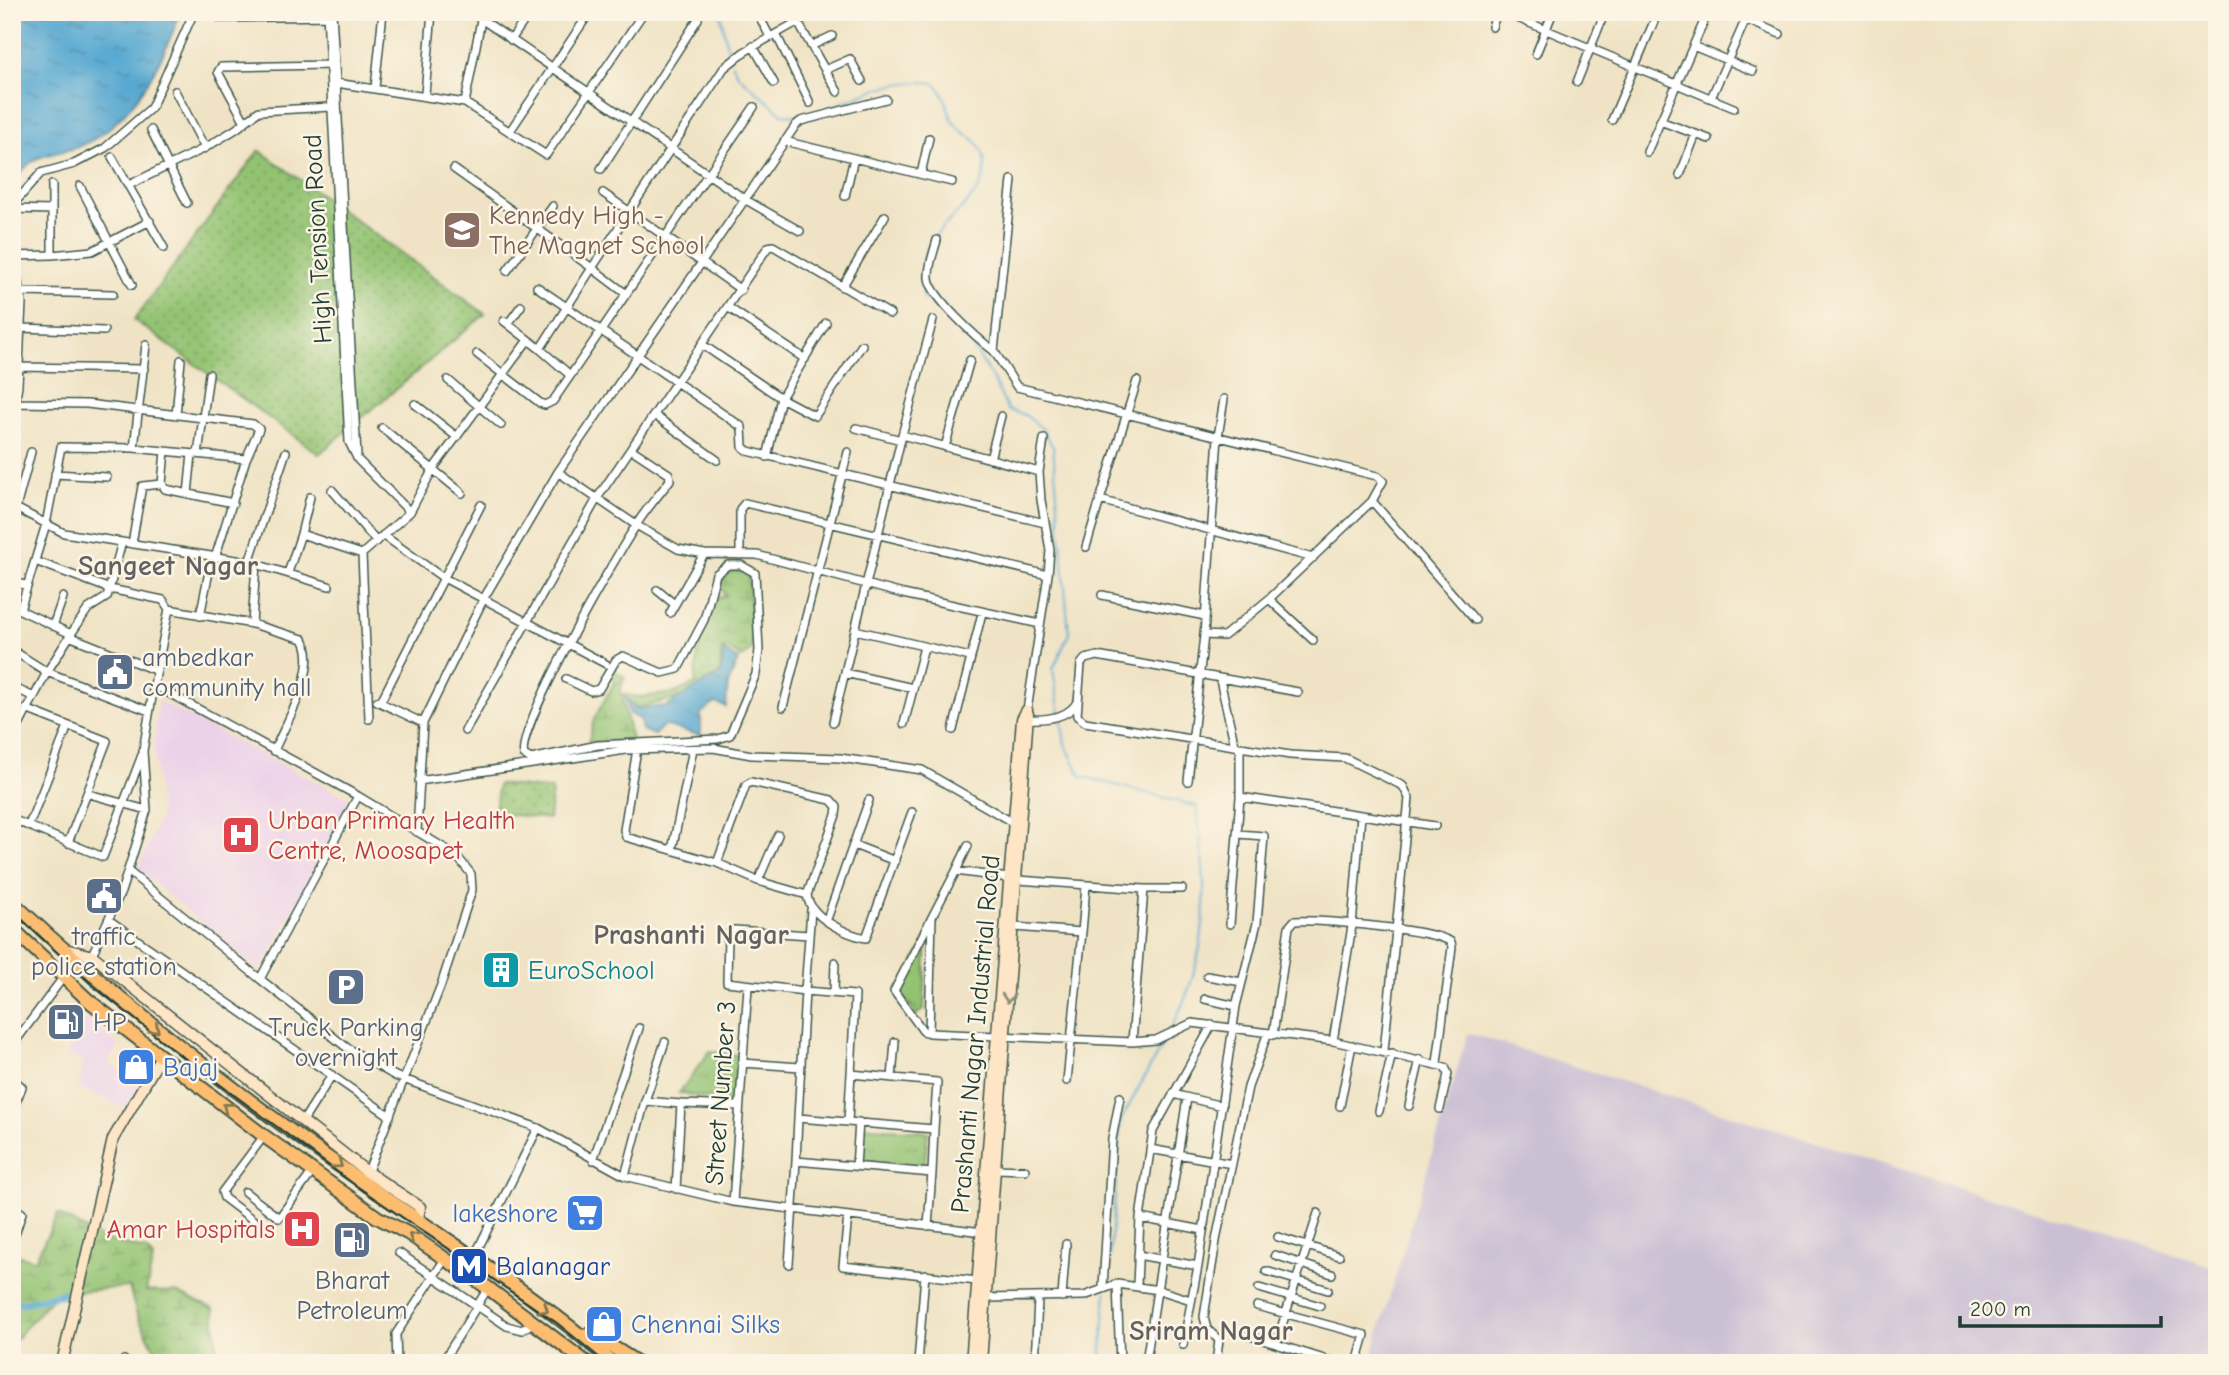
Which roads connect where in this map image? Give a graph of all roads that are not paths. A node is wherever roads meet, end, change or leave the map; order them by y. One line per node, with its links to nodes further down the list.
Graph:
1 (194, 12): 87 (street)
2 (383, 12): 43 (street)
3 (432, 12): 46 (street)
4 (530, 12): 26 (street)
5 (590, 12): 35 (street)
6 (644, 12): 47 (street)
7 (757, 12): 24 (street)
8 (792, 12): 20 (street)
9 (1497, 12): 21 (street)
10 (1503, 12): 22 (street)
11 (1553, 12): 22 (street)
12 (1605, 12): 30 (street)
13 (1658, 12): 34 (street)
14 (1708, 12): 29 (street)
15 (329, 13): 18 (street); 33 (street, High Tension Road); 40 (street, High Tension Road)
16 (476, 15): 26 (street); 50 (street)
17 (1748, 16): 23 (street); 32 (street)
18 (220, 18)
19 (698, 19): 58 (street)
20 (797, 22): 24 (street); 28 (street)
21 (1492, 27)
22 (1545, 31): 30 (street); 31 (street)
23 (1780, 34)
24 (773, 35): 27 (street); 51 (street)
25 (832, 36): 28 (street)
26 (511, 40): 35 (street)
27 (753, 46): 41 (street); 66 (street)
28 (811, 46): 36 (street)
29 (1693, 46): 32 (street); 42 (street)
30 (1590, 48): 34 (street); 39 (street)
31 (1536, 54)
32 (1728, 61): 37 (street); 48 (street)
33 (330, 65): 52 (street, High Tension Road); 57 (street)
34 (1635, 66): 42 (street); 55 (street)
35 (554, 68): 47 (street); 60 (street)
36 (825, 70): 38 (street); 45 (street)
37 (1753, 71)
38 (862, 81)
39 (1577, 82)
40 (336, 83): 43 (street); 71 (street, High Tension Road)
41 (774, 83)
42 (1676, 84): 48 (street); 56 (street)
43 (375, 88): 46 (street)
44 (175, 91): 65 (street)
45 (838, 92)
46 (425, 94): 50 (street)
47 (589, 94): 58 (street); 60 (street)
48 (1711, 98): 54 (street)
49 (886, 99): 64 (street)
50 (465, 103): 60 (street)
51 (810, 103)
52 (331, 107): 57 (street); 71 (street, High Tension Road)
53 (754, 107): 74 (street)
54 (1734, 108)
55 (1612, 120)
56 (1660, 121): 61 (street); 67 (street)
57 (245, 122): 65 (street)
58 (632, 122): 66 (street); 73 (street)
59 (151, 130): 70 (street)
60 (510, 131)
61 (1696, 134): 63 (street); 76 (street)
62 (929, 138): 75 (street)
63 (1709, 139)
64 (784, 141): 69 (street); 84 (street)
65 (205, 148): 70 (street)
66 (670, 148): 74 (street); 89 (street)
67 (1647, 152)
68 (112, 157): 80 (street)
69 (854, 158): 75 (street); 83 (street)
70 (168, 166): 80 (street); 85 (street)
71 (337, 169): 190 (street, High Tension Road)
72 (454, 169): 92 (street)
73 (601, 169)
74 (709, 174): 84 (street); 94 (street)
75 (921, 174): 78 (street)
76 (1679, 175)
77 (1012, 180): 126 (street)
78 (952, 182)
79 (51, 185): 88 (street)
80 (129, 185): 91 (street)
81 (80, 186): 96 (street)
82 (603, 193): 89 (street)
83 (845, 195)
84 (746, 200): 93 (street); 100 (street)
85 (187, 203)
86 (553, 206): 92 (street)
87 (12, 208): 88 (street)
88 (52, 210): 99 (street)
89 (628, 210): 94 (street); 101 (street)
90 (885, 216): 105 (street)
91 (150, 222): 96 (street); 97 (street)
92 (537, 230): 101 (street); 102 (street)
93 (800, 231)
94 (665, 237): 100 (street); 108 (street)
95 (937, 240): 126 (street)
96 (110, 243): 99 (street); 103 (street)
97 (164, 248)
98 (12, 255): 99 (street); 107 (street)
99 (52, 255)
100 (701, 262): 106 (street); 128 (street)
101 (592, 268): 108 (street); 114 (street)
102 (507, 271)
103 (132, 285)
104 (537, 287): 114 (street)
105 (842, 287): 106 (street); 115 (street)
106 (741, 290): 113 (street)
107 (21, 292): 109 (street); 111 (street)
108 (625, 293): 119 (street)
109 (113, 294)
110 (12, 301): 111 (street)
111 (22, 302): 118 (street)
112 (521, 306): 121 (street)
113 (729, 308): 123 (street); 129 (street)
114 (568, 310): 119 (street); 125 (street)
115 (890, 314)
116 (933, 320): 157 (street)
117 (826, 323): 129 (street)
118 (20, 328): 120 (street); 132 (street)
119 (600, 329): 128 (street); 136 (street)
120 (104, 331)
121 (528, 340): 125 (street); 135 (street)
122 (146, 345): 133 (street)
123 (703, 345): 140 (street); 141 (street)
124 (862, 345): 141 (street)
125 (540, 349): 136 (street)
126 (994, 351): 150 (street)
127 (477, 354): 135 (street)
128 (637, 354): 140 (street); 173 (street)
129 (805, 359): 141 (street)
130 (181, 360): 147 (street)
131 (970, 360): 160 (street)
132 (19, 367): 133 (street); 139 (street)
133 (144, 369): 146 (street)
134 (209, 374): 151 (street)
135 (501, 375): 136 (street); 145 (street)
136 (570, 375)
137 (448, 380): 145 (street)
138 (1137, 381): 150 (street)
139 (15, 384): 143 (street)
140 (676, 384): 148 (street); 168 (street)
141 (781, 398): 168 (street)
142 (1224, 400): 158 (street)
143 (15, 403): 146 (street); 153 (street)
144 (415, 404): 156 (street)
145 (480, 405): 152 (street); 156 (street)
146 (139, 411): 147 (street); 161 (street)
147 (176, 415): 151 (street)
148 (654, 415): 162 (street); 171 (street)
149 (1001, 416): 170 (street)
150 (1127, 416): 158 (street); 185 (street)
151 (202, 419): 167 (street); 169 (street)
152 (501, 425)
153 (12, 426)
154 (382, 428): 172 (street)
155 (856, 428): 157 (street)
156 (457, 437): 172 (street)
157 (901, 437): 160 (street); 179 (street)
158 (1218, 438): 186 (street); 195 (street)
159 (1044, 439): 174 (street, Prashanti Nagar Industrial Road)
160 (945, 447): 170 (street)
161 (134, 448): 163 (street); 175 (street)
162 (631, 449): 184 (street); 194 (street)
163 (165, 451): 167 (street); 178 (street)
164 (32, 452): 189 (street)
165 (286, 452): 209 (street)
166 (848, 452): 176 (street)
167 (195, 454): 169 (street); 182 (street)
168 (768, 457): 176 (street)
169 (246, 459): 187 (street)
170 (990, 459): 174 (street)
171 (717, 460)
172 (433, 469): 181 (street); 190 (street)
173 (558, 472): 184 (street); 222 (street)
174 (1039, 472): 192 (street, Prashanti Nagar Industrial Road)
175 (55, 474): 177 (street); 193 (street)
176 (842, 475): 179 (street); 191 (street)
177 (107, 477)
178 (162, 484): 182 (street); 201 (street)
179 (889, 486): 192 (street); 198 (street)
180 (332, 490): 199 (street)
181 (462, 492)
182 (188, 494): 187 (street)
183 (310, 497): 196 (street)
184 (598, 497): 194 (street); 231 (street)
185 (1100, 500): 195 (street); 202 (street)
186 (1372, 501): 207 (street); 230 (street)
187 (233, 503): 206 (street)
188 (481, 505): 213 (street)
189 (14, 507): 193 (street)
190 (411, 512): 197 (street)
191 (830, 523): 198 (street); 205 (street); 210 (street)
192 (1045, 523): 212 (street, Prashanti Nagar Industrial Road)
193 (46, 524): 200 (street); 208 (street)
194 (636, 526): 204 (street); 239 (street)
195 (1213, 530): 207 (street); 229 (street)
196 (301, 534): 203 (street); 211 (street)
197 (383, 535): 199 (street); 213 (street)
198 (878, 535): 212 (street); 215 (street)
199 (376, 541): 203 (street)
200 (122, 542): 201 (street); 218 (street)
201 (132, 544): 206 (street)
202 (1086, 547)
203 (362, 554): 255 (street)
204 (704, 554): 205 (street); 224 (street)
205 (740, 555): 210 (street)
206 (214, 558): 209 (street); 228 (street)
207 (1313, 558): 223 (street)
208 (35, 561): 216 (street); 218 (street)
209 (252, 563): 211 (street); 232 (street)
210 (817, 570): 215 (street); 258 (street)
211 (288, 573): 217 (street)
212 (1048, 575): 233 (street, Prashanti Nagar Industrial Road)
213 (442, 577): 222 (street); 256 (street)
214 (12, 583): 216 (street)
215 (866, 583): 227 (street); 235 (street)
216 (27, 585): 234 (street)
217 (329, 586)
218 (110, 589): 225 (street); 236 (street)
219 (657, 590): 224 (street)
220 (1102, 595): 229 (street)
221 (63, 597): 234 (street)
222 (484, 598): 231 (street); 264 (street)
223 (1269, 599): 237 (street); 238 (street)
224 (673, 603): 226 (street)
225 (169, 609): 228 (street); 245 (street)
226 (670, 613)
227 (982, 613): 233 (street); 242 (street)
228 (200, 616): 232 (street)
229 (1205, 616): 237 (street)
230 (1475, 620)
231 (526, 622): 239 (street); 268 (street)
232 (252, 624): 275 (street)
233 (1040, 624): 261 (street, Prashanti Nagar Industrial Road)
234 (54, 626): 236 (street)
235 (855, 630): 240 (street); 246 (street)
236 (70, 635): 244 (street); 245 (street)
237 (1204, 635): 247 (street)
238 (1313, 640)
239 (570, 646): 243 (street); 248 (street)
240 (925, 647): 242 (street); 252 (street)
241 (13, 653): 244 (street)
242 (970, 657): 267 (street)
243 (606, 664)
244 (47, 671): 254 (street); 260 (street)
245 (158, 671): 250 (street)
246 (845, 673): 252 (street); 263 (street)
247 (1199, 676): 249 (street); 257 (street); 270 (street)
248 (566, 679)
249 (1220, 680): 253 (street); 271 (street)
250 (154, 685): 260 (street); 275 (street)
251 (12, 687): 254 (street)
252 (913, 688): 265 (street)
253 (1298, 692)
254 (33, 697): 259 (street)
255 (370, 700): 256 (street); 262 (street)
256 (381, 701): 264 (street)
257 (1077, 701): 261 (street); 270 (street)
258 (783, 707)
259 (26, 709): 266 (street); 269 (street)
260 (149, 711): 274 (street)
261 (1026, 716): 289 (street, Prashanti Nagar Industrial Road)
262 (369, 719)
263 (834, 722)
264 (423, 723): 276 (street)
265 (904, 724)
266 (68, 726): 278 (street); 288 (street)
267 (953, 730)
268 (465, 731)
269 (12, 739)
270 (1192, 739): 271 (street); 277 (street)
271 (1237, 746): 280 (street); 287 (street)
272 (693, 749): 273 (street); 289 (street); 297 (street)
273 (637, 750): 276 (street); 297 (street)
274 (144, 751): 282 (street); 283 (street)
275 (274, 751): 279 (street)
276 (419, 780): 291 (street)
277 (1188, 781)
278 (89, 794): 282 (street); 294 (street)
279 (358, 796): 291 (street); 326 (street)
280 (1240, 797): 285 (street); 292 (street)
281 (869, 800): 295 (street)
282 (123, 805): 283 (street); 294 (street)
283 (147, 810): 300 (street)
284 (912, 812): 298 (street)
285 (1361, 815): 287 (street); 314 (street)
286 (12, 819): 288 (street)
287 (1406, 821): 290 (street); 317 (street)
288 (29, 825): 294 (street)
289 (1016, 825): 302 (street, Prashanti Nagar Industrial Road)
290 (1435, 826)
291 (417, 832): 356 (street)
292 (1238, 834): 313 (street); 327 (street)
293 (778, 835): 303 (street)
294 (68, 843)
295 (853, 845): 298 (street); 311 (street)
296 (968, 846): 301 (street)
297 (672, 850): 299 (street)
298 (895, 861): 311 (street)
299 (718, 863): 303 (street); 307 (street)
300 (128, 871): 312 (street); 326 (street)
301 (956, 871): 302 (street); 310 (street)
302 (1013, 879): 304 (street); 315 (street, Prashanti Nagar Industrial Road); 338 (street, Prashanti Nagar Industrial Road)
303 (758, 881): 307 (street)
304 (1086, 886): 305 (street); 318 (street)
305 (1144, 889): 306 (street); 343 (street)
306 (1182, 889)
307 (807, 895): 309 (street)
308 (12, 902): 320 (highway)
309 (811, 910): 311 (street); 319 (street)
310 (932, 917): 336 (street); 336 (street)
311 (827, 919)
312 (109, 920): 321 (street); 353 (street)
313 (1230, 924)
314 (1352, 926): 317 (street); 337 (street); 340 (street)
315 (1014, 927): 318 (street); 338 (street, Prashanti Nagar Industrial Road, one-way to 338)
316 (12, 928): 325 (highway)
317 (1395, 929): 346 (street); 350 (street)
318 (1082, 932): 339 (street)
319 (809, 935): 328 (street); 329 (street)
320 (61, 948): 321 (street); 323 (highway)
321 (93, 956): 323 (street); 373 (street)
322 (835, 962): 330 (street)
323 (80, 966): 370 (highway, one-way to 370)
324 (1207, 976): 327 (street)
325 (62, 979): 345 (street); 347 (highway)
326 (260, 979): 356 (street)
327 (1242, 982): 332 (street)
328 (748, 987): 329 (street); 349 (street, Street Number 3)
329 (805, 991): 330 (street); 351 (street)
330 (834, 992): 352 (street)
331 (1205, 999): 332 (street)
332 (1236, 1006): 335 (street)
333 (1212, 1024): 335 (street); 343 (street); 358 (street)
334 (639, 1028): 381 (street)
335 (1234, 1029): 337 (street); 364 (street)
336 (929, 1033): 338 (street)
337 (1270, 1035): 340 (street); 384 (street)
338 (1000, 1037): 339 (street); 386 (street, Prashanti Nagar Industrial Road); 404 (street, Prashanti Nagar Industrial Road)
339 (1071, 1041): 343 (street); 357 (street)
340 (1333, 1041): 344 (street)
341 (665, 1042): 361 (street)
342 (895, 1042): 354 (street)
343 (1132, 1042)
344 (1352, 1045): 346 (street); 365 (street)
345 (12, 1046)
346 (1388, 1052): 348 (street); 368 (street)
347 (161, 1056): 378 (highway, one-way to 347); 447 (street)
348 (1420, 1059): 350 (street); 366 (street)
349 (742, 1063): 351 (street); 363 (street, Street Number 3)
350 (1437, 1063): 367 (street)
351 (800, 1067): 372 (street)
352 (852, 1074): 354 (street); 374 (street)
353 (332, 1075): 371 (street); 373 (street)
354 (892, 1077): 377 (street)
355 (12, 1078): 369 (street)
356 (404, 1080): 371 (street); 376 (street)
357 (1068, 1081)
358 (1173, 1094): 360 (street); 379 (street)
359 (1120, 1097): 427 (street)
360 (1187, 1098): 364 (street); 380 (street)
361 (645, 1101): 362 (street); 390 (street)
362 (681, 1104): 363 (street); 392 (street)
363 (739, 1106): 394 (street, Street Number 3)
364 (1222, 1106): 383 (street)
365 (1340, 1106)
366 (1409, 1106)
367 (1440, 1109)
368 (1379, 1111)
369 (12, 1112)
370 (267, 1112): 378 (highway); 391 (highway, one-way to 391)
371 (390, 1116): 391 (street)
372 (798, 1118): 374 (street); 382 (street)
373 (303, 1121): 391 (street)
374 (848, 1121): 375 (street)
375 (859, 1122): 377 (street); 385 (street)
376 (538, 1128): 381 (street); 414 (street)
377 (934, 1129): 389 (street)
378 (259, 1132): 388 (highway); 402 (street)
379 (1150, 1149): 380 (street); 399 (street)
380 (1178, 1156): 383 (street); 400 (street)
381 (593, 1160): 390 (street)
382 (796, 1161): 385 (street); 396 (street)
383 (1214, 1162): 384 (street); 403 (street)
384 (1232, 1164): 458 (street)
385 (856, 1166): 389 (street)
386 (996, 1169): 387 (street); 404 (street, Prashanti Nagar Industrial Road)
387 (1025, 1170)
388 (314, 1171): 393 (street); 413 (highway, one-way to 388)
389 (932, 1173): 401 (street)
390 (625, 1176): 392 (street)
391 (365, 1177): 414 (highway)
392 (676, 1189): 394 (street)
393 (245, 1192)
394 (733, 1202): 396 (street)
395 (12, 1206): 406 (street)
396 (793, 1211): 398 (street); 416 (street)
397 (1318, 1213): 408 (street)
398 (848, 1216): 401 (street); 420 (street)
399 (1140, 1217): 400 (street); 410 (street)
400 (1168, 1223): 403 (street); 415 (street)
401 (928, 1226): 404 (street)
402 (265, 1229)
403 (1203, 1230): 418 (street)
404 (985, 1232): 424 (street, Prashanti Nagar Industrial Road); 434 (street, Prashanti Nagar Industrial Road)
405 (1278, 1237): 408 (street)
406 (12, 1244)
407 (1066, 1244): 432 (street)
408 (1308, 1246): 412 (street); 417 (street)
409 (399, 1253): 422 (street)
410 (1138, 1255): 415 (street); 426 (street)
411 (1275, 1255): 417 (street)
412 (1339, 1256)
413 (445, 1259): 422 (street); 428 (highway)
414 (473, 1259): 442 (highway, one-way to 442)
415 (1163, 1259): 418 (street); 430 (street)
416 (789, 1264)
417 (1302, 1264): 421 (street); 423 (street)
418 (1198, 1266): 436 (street)
419 (1266, 1271): 423 (street)
420 (925, 1274): 424 (street); 453 (street)
421 (1332, 1274)
422 (434, 1276): 437 (street); 448 (street)
423 (1297, 1280): 431 (street); 433 (street)
424 (977, 1281): 454 (street, Prashanti Nagar Industrial Road)
425 (1117, 1284): 426 (street); 427 (street); 457 (street)
426 (1137, 1285): 430 (street)
427 (1104, 1287): 432 (street)
428 (488, 1288): 437 (street); 441 (highway)
429 (1259, 1288): 433 (street)
430 (1159, 1290): 436 (street); 446 (street)
431 (1328, 1290)
432 (1062, 1297): 435 (street)
433 (1291, 1297): 439 (street); 440 (street)
434 (985, 1298): 435 (street); 455 (street, Prashanti Nagar Industrial Road)
435 (1038, 1299): 456 (street)
436 (1191, 1300): 445 (street)
437 (477, 1305): 441 (street); 449 (street)
438 (1257, 1306): 440 (street)
439 (1320, 1306)
440 (1286, 1313): 444 (street); 460 (street)
441 (535, 1322): 450 (highway)
442 (579, 1333): 451 (highway); 452 (highway)
443 (1247, 1335): 444 (street)
444 (1276, 1344): 459 (street)
445 (1183, 1345)
446 (1162, 1361)
447 (62, 1363)
448 (397, 1363)
449 (442, 1363)
450 (587, 1363)
451 (613, 1363)
452 (638, 1363)
453 (918, 1363)
454 (971, 1363)
455 (981, 1363)
456 (1035, 1363)
457 (1121, 1363)
458 (1216, 1363)
459 (1337, 1363)
460 (1357, 1363)

